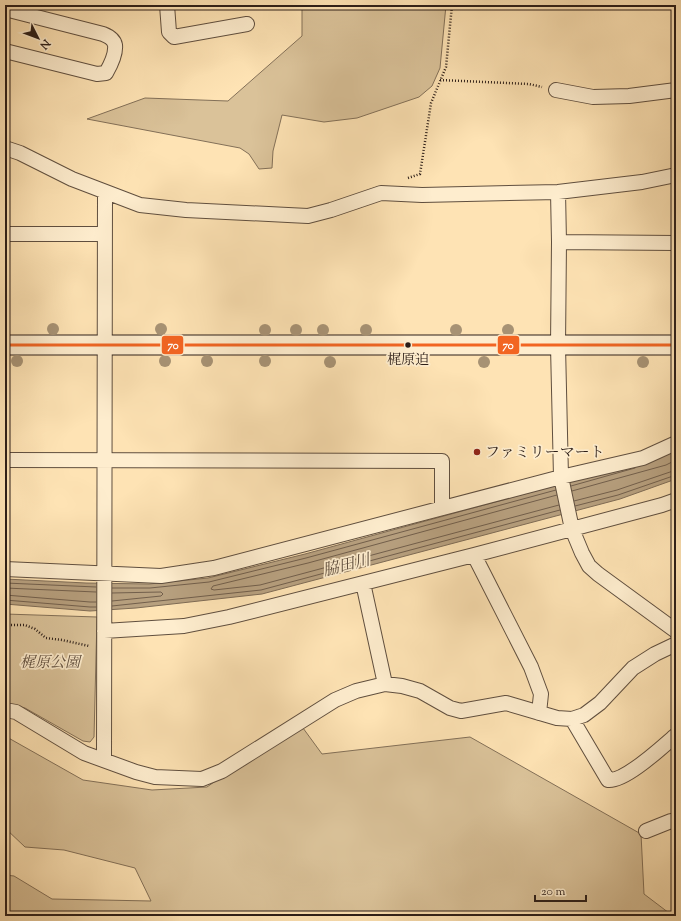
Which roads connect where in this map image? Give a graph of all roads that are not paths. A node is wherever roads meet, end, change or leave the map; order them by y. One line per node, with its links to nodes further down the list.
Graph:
1 (167, 5): 3 (street)
2 (5, 8): 4 (street)
3 (247, 24)
4 (5, 51)
5 (556, 90): 6 (street)
6 (676, 90)
7 (5, 148): 9 (street)
8 (676, 175): 10 (street)
9 (105, 192): 10 (street); 12 (street)
10 (558, 192): 13 (street)
11 (5, 234): 12 (street)
12 (104, 234): 16 (street)
13 (559, 242): 14 (street); 17 (street)
14 (676, 243)
15 (5, 345): 16 (street)
16 (104, 346): 17 (street); 21 (street)
17 (558, 346): 18 (street); 22 (street)
18 (676, 346)
19 (676, 444): 22 (street)
20 (5, 460): 21 (street)
21 (104, 461): 24 (street); 28 (street)
22 (561, 480): 24 (street); 25 (street)
23 (676, 500): 25 (street)
24 (442, 508): 28 (street)
25 (571, 527): 26 (street); 31 (street)
26 (474, 555): 29 (street); 35 (street)
27 (5, 569): 28 (street)
28 (104, 577): 30 (street)
29 (363, 583): 30 (street); 33 (street)
30 (104, 627): 38 (street)
31 (676, 631)
32 (676, 644): 36 (street)
33 (385, 684): 35 (street); 38 (street)
34 (5, 710): 38 (street)
35 (538, 713): 36 (street)
36 (572, 720): 37 (street)
37 (676, 736)
38 (104, 760)
39 (676, 821): 40 (street)
40 (646, 831)

